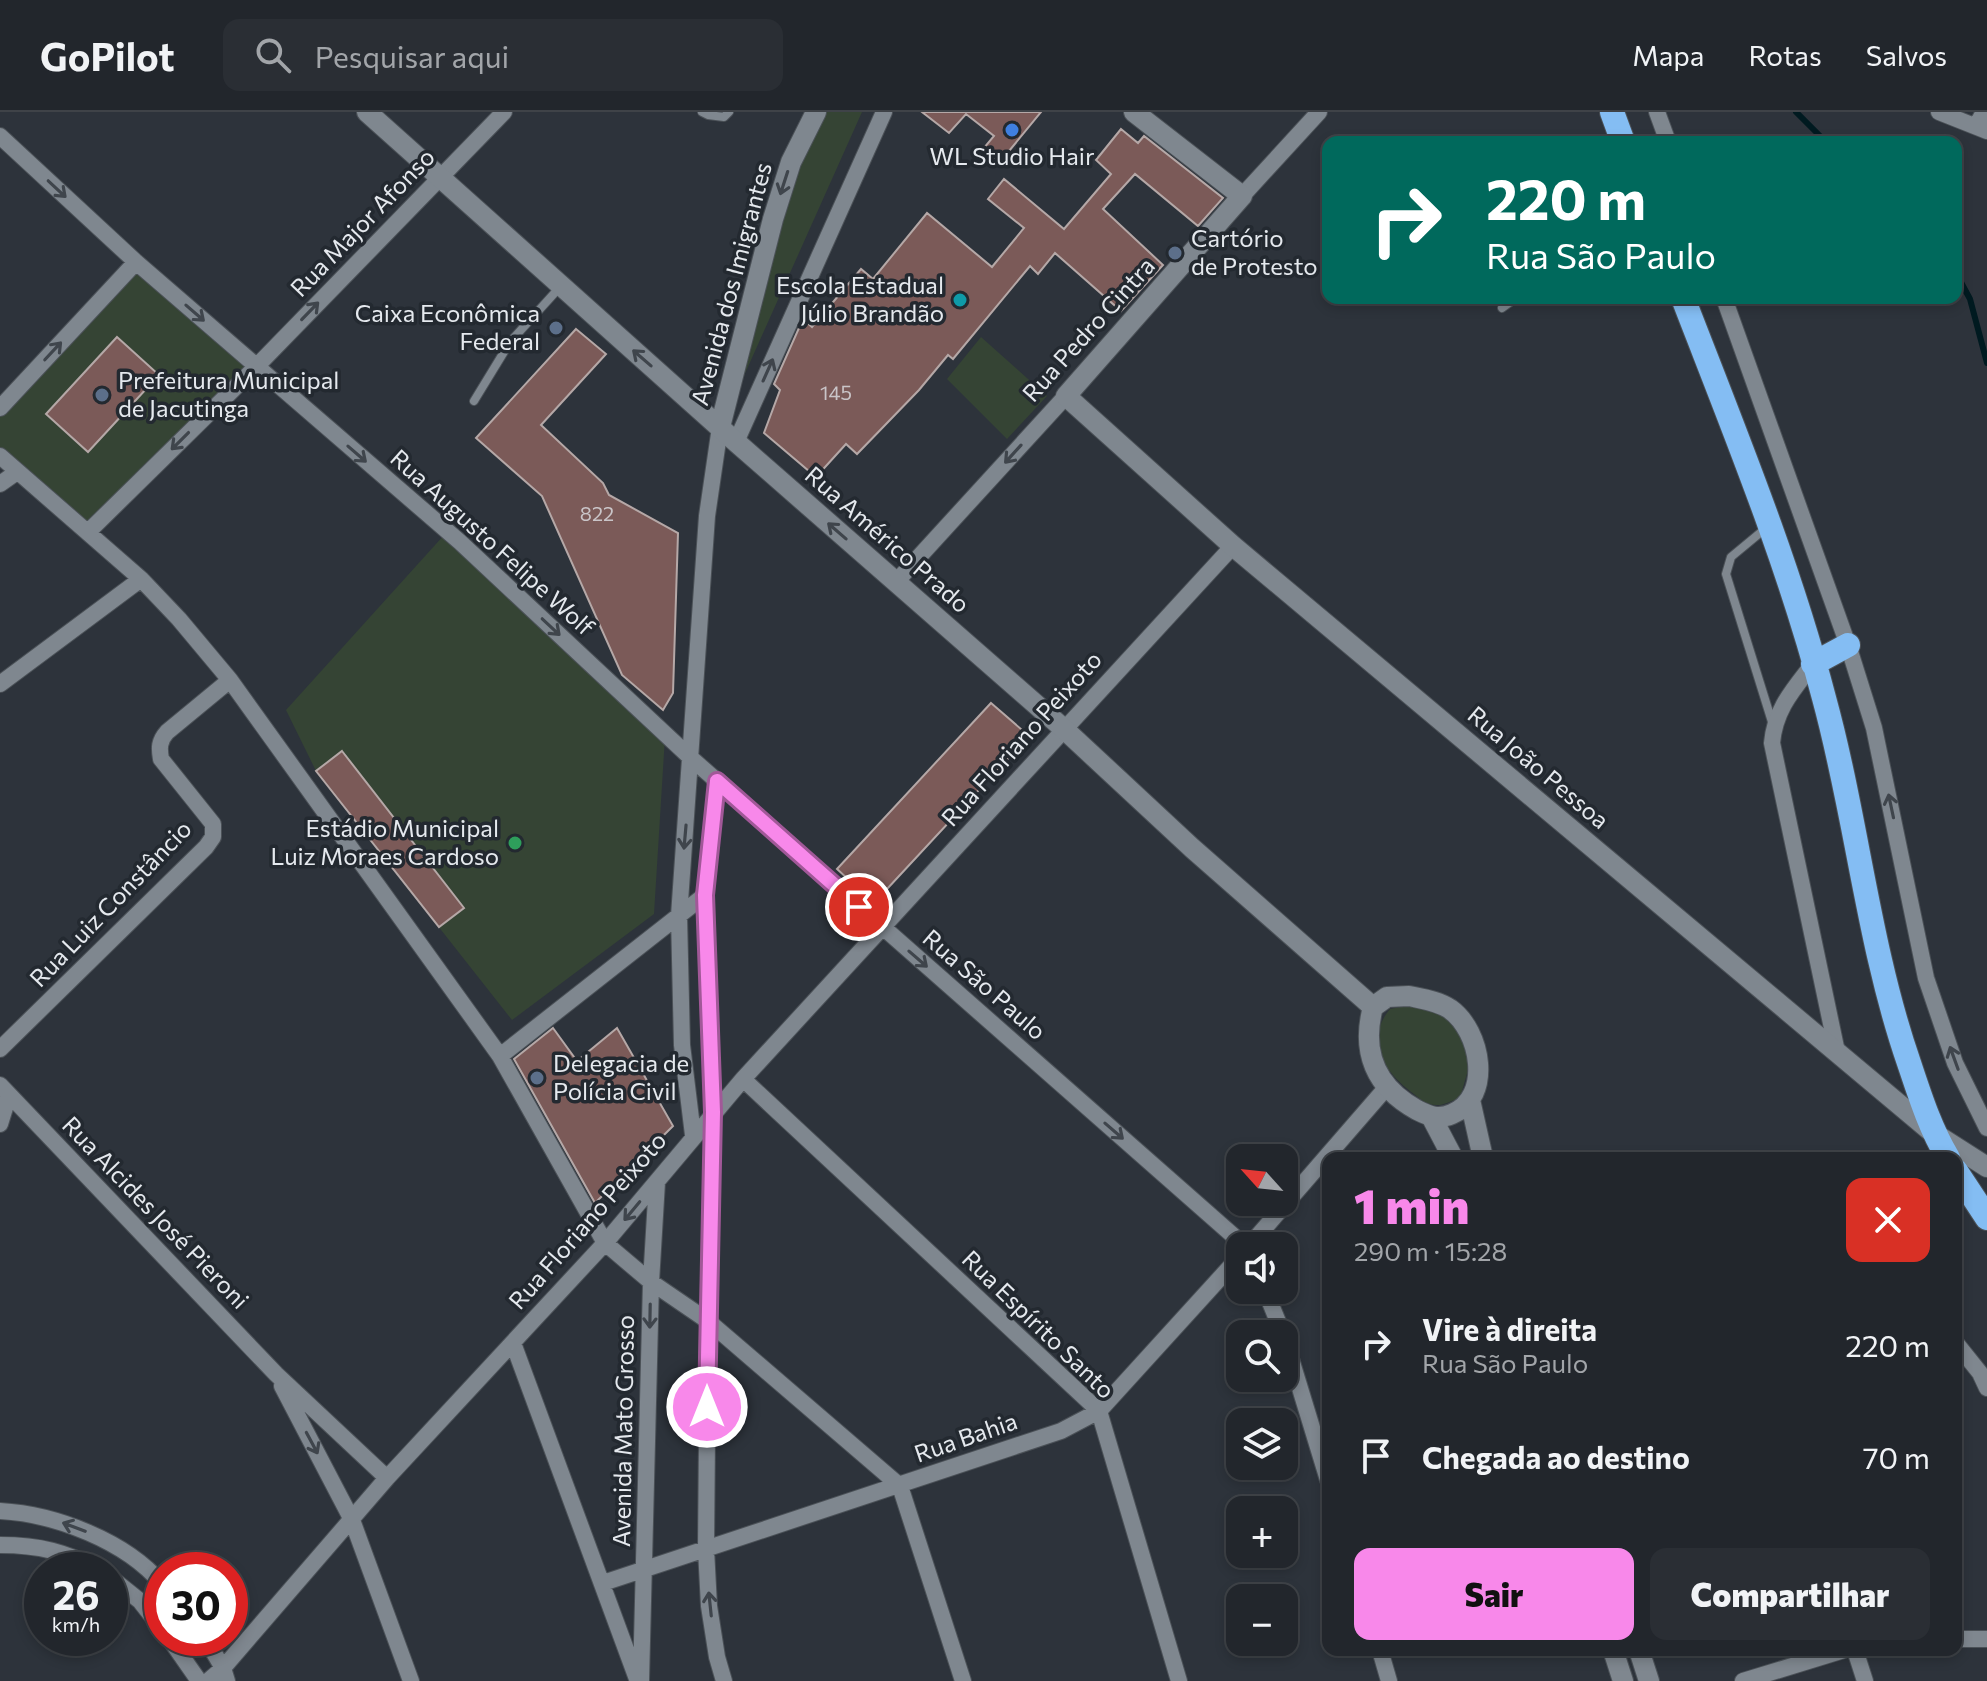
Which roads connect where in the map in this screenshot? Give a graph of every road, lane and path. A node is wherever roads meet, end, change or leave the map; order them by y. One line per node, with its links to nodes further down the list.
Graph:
1 (367, 112): 16 (street, Rua Américo Prado)
2 (504, 112): 16 (street, Rua Major Afonso)
3 (702, 112): 4 (lane)
4 (729, 112)
5 (816, 112): 28 (street, Avenida dos Imigrantes, one-way to 28)
6 (884, 112): 29 (street, one-way to 6)
7 (1134, 112): 17 (street)
8 (1319, 112): 17 (street, Rua Pedro Cintra)
9 (1612, 112): 14 (highway)
10 (1657, 112): 15 (street)
11 (1939, 112): 12 (street)
12 (1982, 123)
13 (0, 136): 18 (street, Rua Augusto Felipe Wolf, one-way to 18)
14 (1621, 136)
15 (1666, 136)
16 (441, 177): 19 (street, Rua Américo Prado); 24 (street, Rua Major Afonso, one-way to 16)
17 (1242, 196): 25 (street, Rua Pedro Cintra)
18 (136, 262): 24 (street, Rua Augusto Felipe Wolf, one-way to 24); 27 (street, one-way to 18)
19 (561, 287): 26 (lane); 28 (street, Rua Américo Prado, one-way to 19)
20 (1508, 304): 23 (lane)
21 (1685, 304): 33 (highway)
22 (1726, 304): 38 (street)
23 (1502, 308)
24 (256, 367): 34 (street, Rua Major Afonso, one-way to 34); 44 (street, Rua Augusto Felipe Wolf, one-way to 44)
25 (1066, 396): 35 (street, Rua João Pessoa); 37 (street, Rua Pedro Cintra, one-way to 37)
26 (474, 401)
27 (0, 408)
28 (720, 427): 29 (street, Rua Américo Prado); 44 (street)
29 (736, 442): 37 (street, Rua Américo Prado, one-way to 29)
30 (0, 456): 31 (street)
31 (17, 472): 32 (street); 34 (street)
32 (0, 484)
33 (1771, 524): 39 (highway); 42 (lane)
34 (88, 532): 36 (street)
35 (1233, 546): 43 (street, Rua Floriano Peixoto); 51 (street, Rua João Pessoa)
36 (141, 579): 40 (street); 41 (street)
37 (896, 582): 43 (street, Rua Américo Prado)
38 (1848, 645): 39 (highway); 60 (street, one-way to 38)
39 (1813, 664): 42 (street); 61 (highway)
40 (230, 680): 50 (street, Rua Luiz Constâncio); 52 (street)
41 (0, 684)
42 (1774, 726): 51 (street)
43 (1064, 729): 48 (street, Rua Floriano Peixoto); 49 (street, Rua Américo Prado)
44 (692, 759): 45 (street, Rua São Paulo); 47 (street, one-way to 47)
45 (717, 781): 46 (street); 48 (street, Rua São Paulo)
46 (705, 895): 47 (street); 57 (street)
47 (679, 916): 52 (street); 62 (street)
48 (883, 928): 53 (street, Rua Floriano Peixoto); 72 (street, Rua São Paulo, one-way to 72)
49 (1373, 1007): 54 (street); 56 (street)
50 (0, 1049)
51 (1837, 1052): 61 (street, Rua João Pessoa)
52 (500, 1056): 74 (street)
53 (743, 1079): 57 (street, Rua Floriano Peixoto); 83 (street, Rua Espírito Santo)
54 (1386, 1088): 58 (street); 63 (street)
55 (5, 1090): 59 (street); 80 (street, Rua Alcides José Pieroni)
56 (1470, 1100): 58 (street); 65 (street)
57 (713, 1112): 62 (street, Rua Floriano Peixoto); 77 (street)
58 (1432, 1118): 64 (street)
59 (0, 1124)
60 (1987, 1128)
61 (1932, 1132): 66 (highway); 68 (street, Rua João Pessoa)
62 (693, 1135): 70 (street, Rua Floriano Peixoto)
63 (1330, 1152)
64 (1450, 1152)
65 (1482, 1152)
66 (1944, 1152)
67 (1322, 1161): 73 (street)
68 (1987, 1167)
69 (1962, 1180): 71 (highway)
70 (657, 1182): 74 (street, Rua Floriano Peixoto, one-way to 74); 76 (street, Avenida Mato Grosso)
71 (1987, 1218)
72 (1231, 1232)
73 (1259, 1232)
74 (605, 1243): 76 (street); 78 (street, Rua Floriano Peixoto)
75 (1226, 1271): 83 (street, Rua Bahia)
76 (651, 1282): 77 (street); 93 (street, Avenida Mato Grosso, one-way to 93)
77 (708, 1321): 86 (street); 90 (street)
78 (513, 1343): 85 (street, Rua Floriano Peixoto); 94 (street)
79 (1962, 1350): 82 (street)
80 (276, 1374): 85 (street, Rua Alcides José Pieroni); 88 (street, Rua Alcides José Pieroni, one-way to 88)
81 (1298, 1381): 84 (street)
82 (1987, 1388)
83 (1099, 1411): 86 (street, Rua Bahia); 113 (street, Rua Espírito Santo)
84 (1322, 1460)
85 (387, 1478): 88 (street, Rua Floriano Peixoto)
86 (900, 1486): 90 (street, Rua Bahia); 112 (street)
87 (0, 1511): 92 (street, one-way to 87)
88 (352, 1520): 106 (street, Rua Floriano Peixoto); 109 (street, Rua Alcides José Pieroni)
89 (0, 1545): 91 (street)
90 (706, 1549): 93 (street, Rua Bahia); 111 (street, one-way to 90)
91 (58, 1552)
92 (144, 1568)
93 (645, 1569): 94 (street, Rua Bahia); 110 (street, Avenida Mato Grosso)
94 (603, 1583): 110 (street)
95 (128, 1591): 96 (street)
96 (144, 1606)
97 (1962, 1639): 98 (street)
98 (1987, 1639)
99 (182, 1656): 107 (street)
100 (215, 1656): 106 (street)
101 (1382, 1656): 114 (street)
102 (1615, 1656): 115 (street)
103 (1641, 1656): 116 (street)
104 (1824, 1656): 117 (street)
105 (1857, 1656): 118 (street)
106 (225, 1674): 108 (street, Rua Floriano Peixoto)
107 (199, 1681)
108 (208, 1681)
109 (411, 1681)
110 (640, 1681)
111 (724, 1681)
112 (963, 1681)
113 (1179, 1681)
114 (1389, 1681)
115 (1623, 1681)
116 (1649, 1681)
117 (1743, 1681)
118 (1865, 1681)

